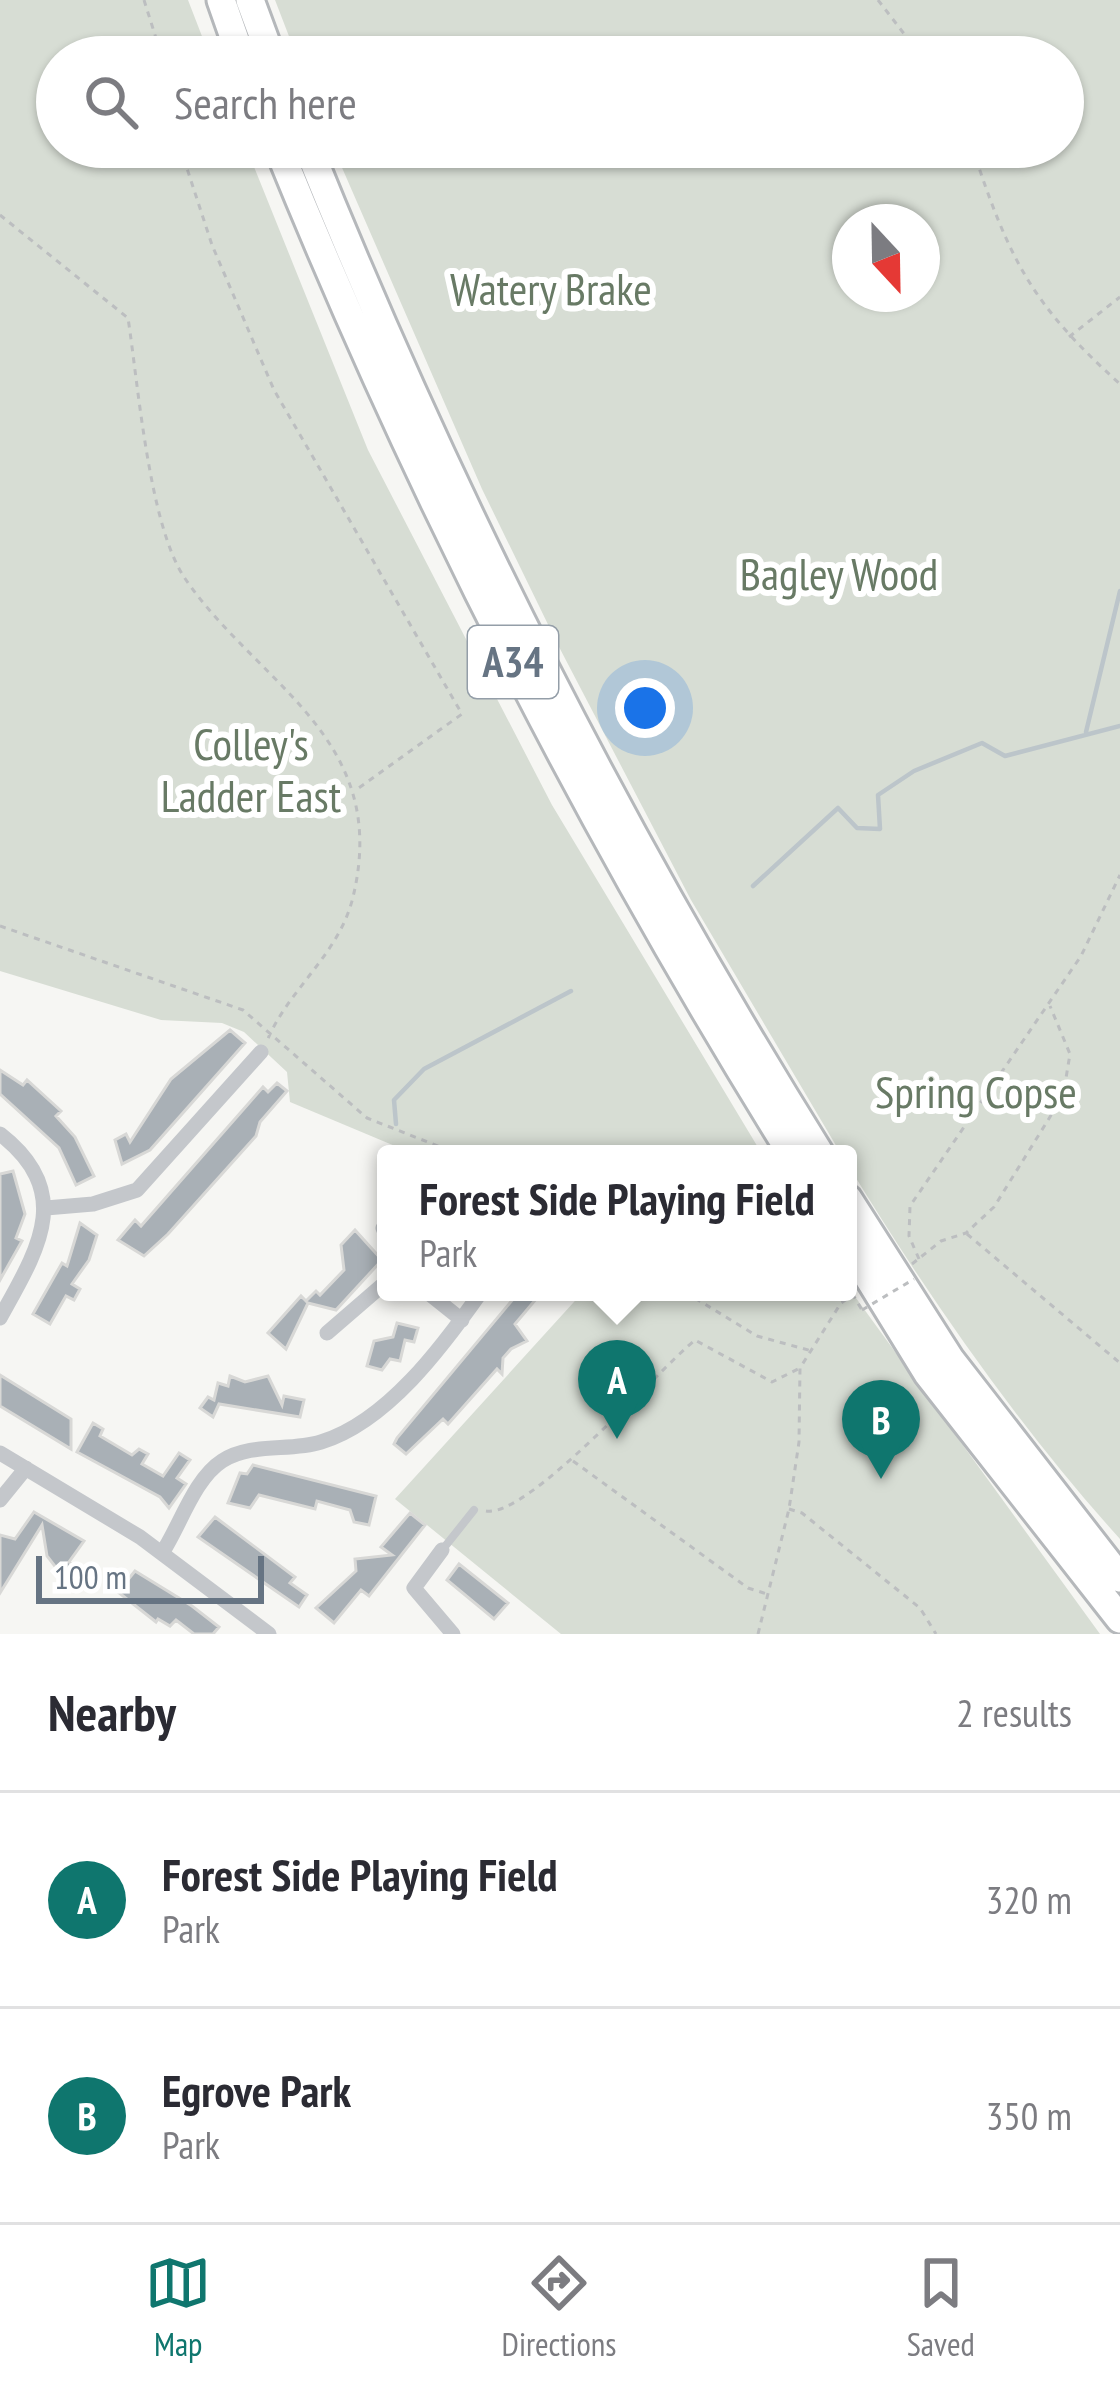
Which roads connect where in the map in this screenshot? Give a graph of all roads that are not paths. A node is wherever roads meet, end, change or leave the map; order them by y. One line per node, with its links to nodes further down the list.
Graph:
1 (221, 0): 3 (highway)
2 (250, 0): 4 (highway)
3 (234, 36)
4 (264, 36)
5 (287, 168): 9 (highway, A34)
6 (317, 168): 10 (highway, A34)
7 (261, 1052): 11 (street)
8 (0, 1134): 11 (street)
9 (787, 1145)
10 (814, 1145)
11 (46, 1208): 17 (street)
12 (857, 1213): 26 (highway)
13 (857, 1259): 27 (highway)
14 (377, 1290): 19 (street)
15 (438, 1301): 18 (street)
16 (475, 1301): 18 (street)
17 (0, 1318)
18 (462, 1320): 25 (street)
19 (327, 1333)
20 (0, 1453): 21 (street)
21 (26, 1468): 22 (street); 25 (street)
22 (0, 1500)
23 (474, 1510): 24 (lane)
24 (442, 1550): 30 (street)
25 (162, 1553): 28 (street)
26 (1120, 1578)
27 (1120, 1618)
28 (247, 1628): 29 (street)
29 (269, 1634)
30 (453, 1634)

